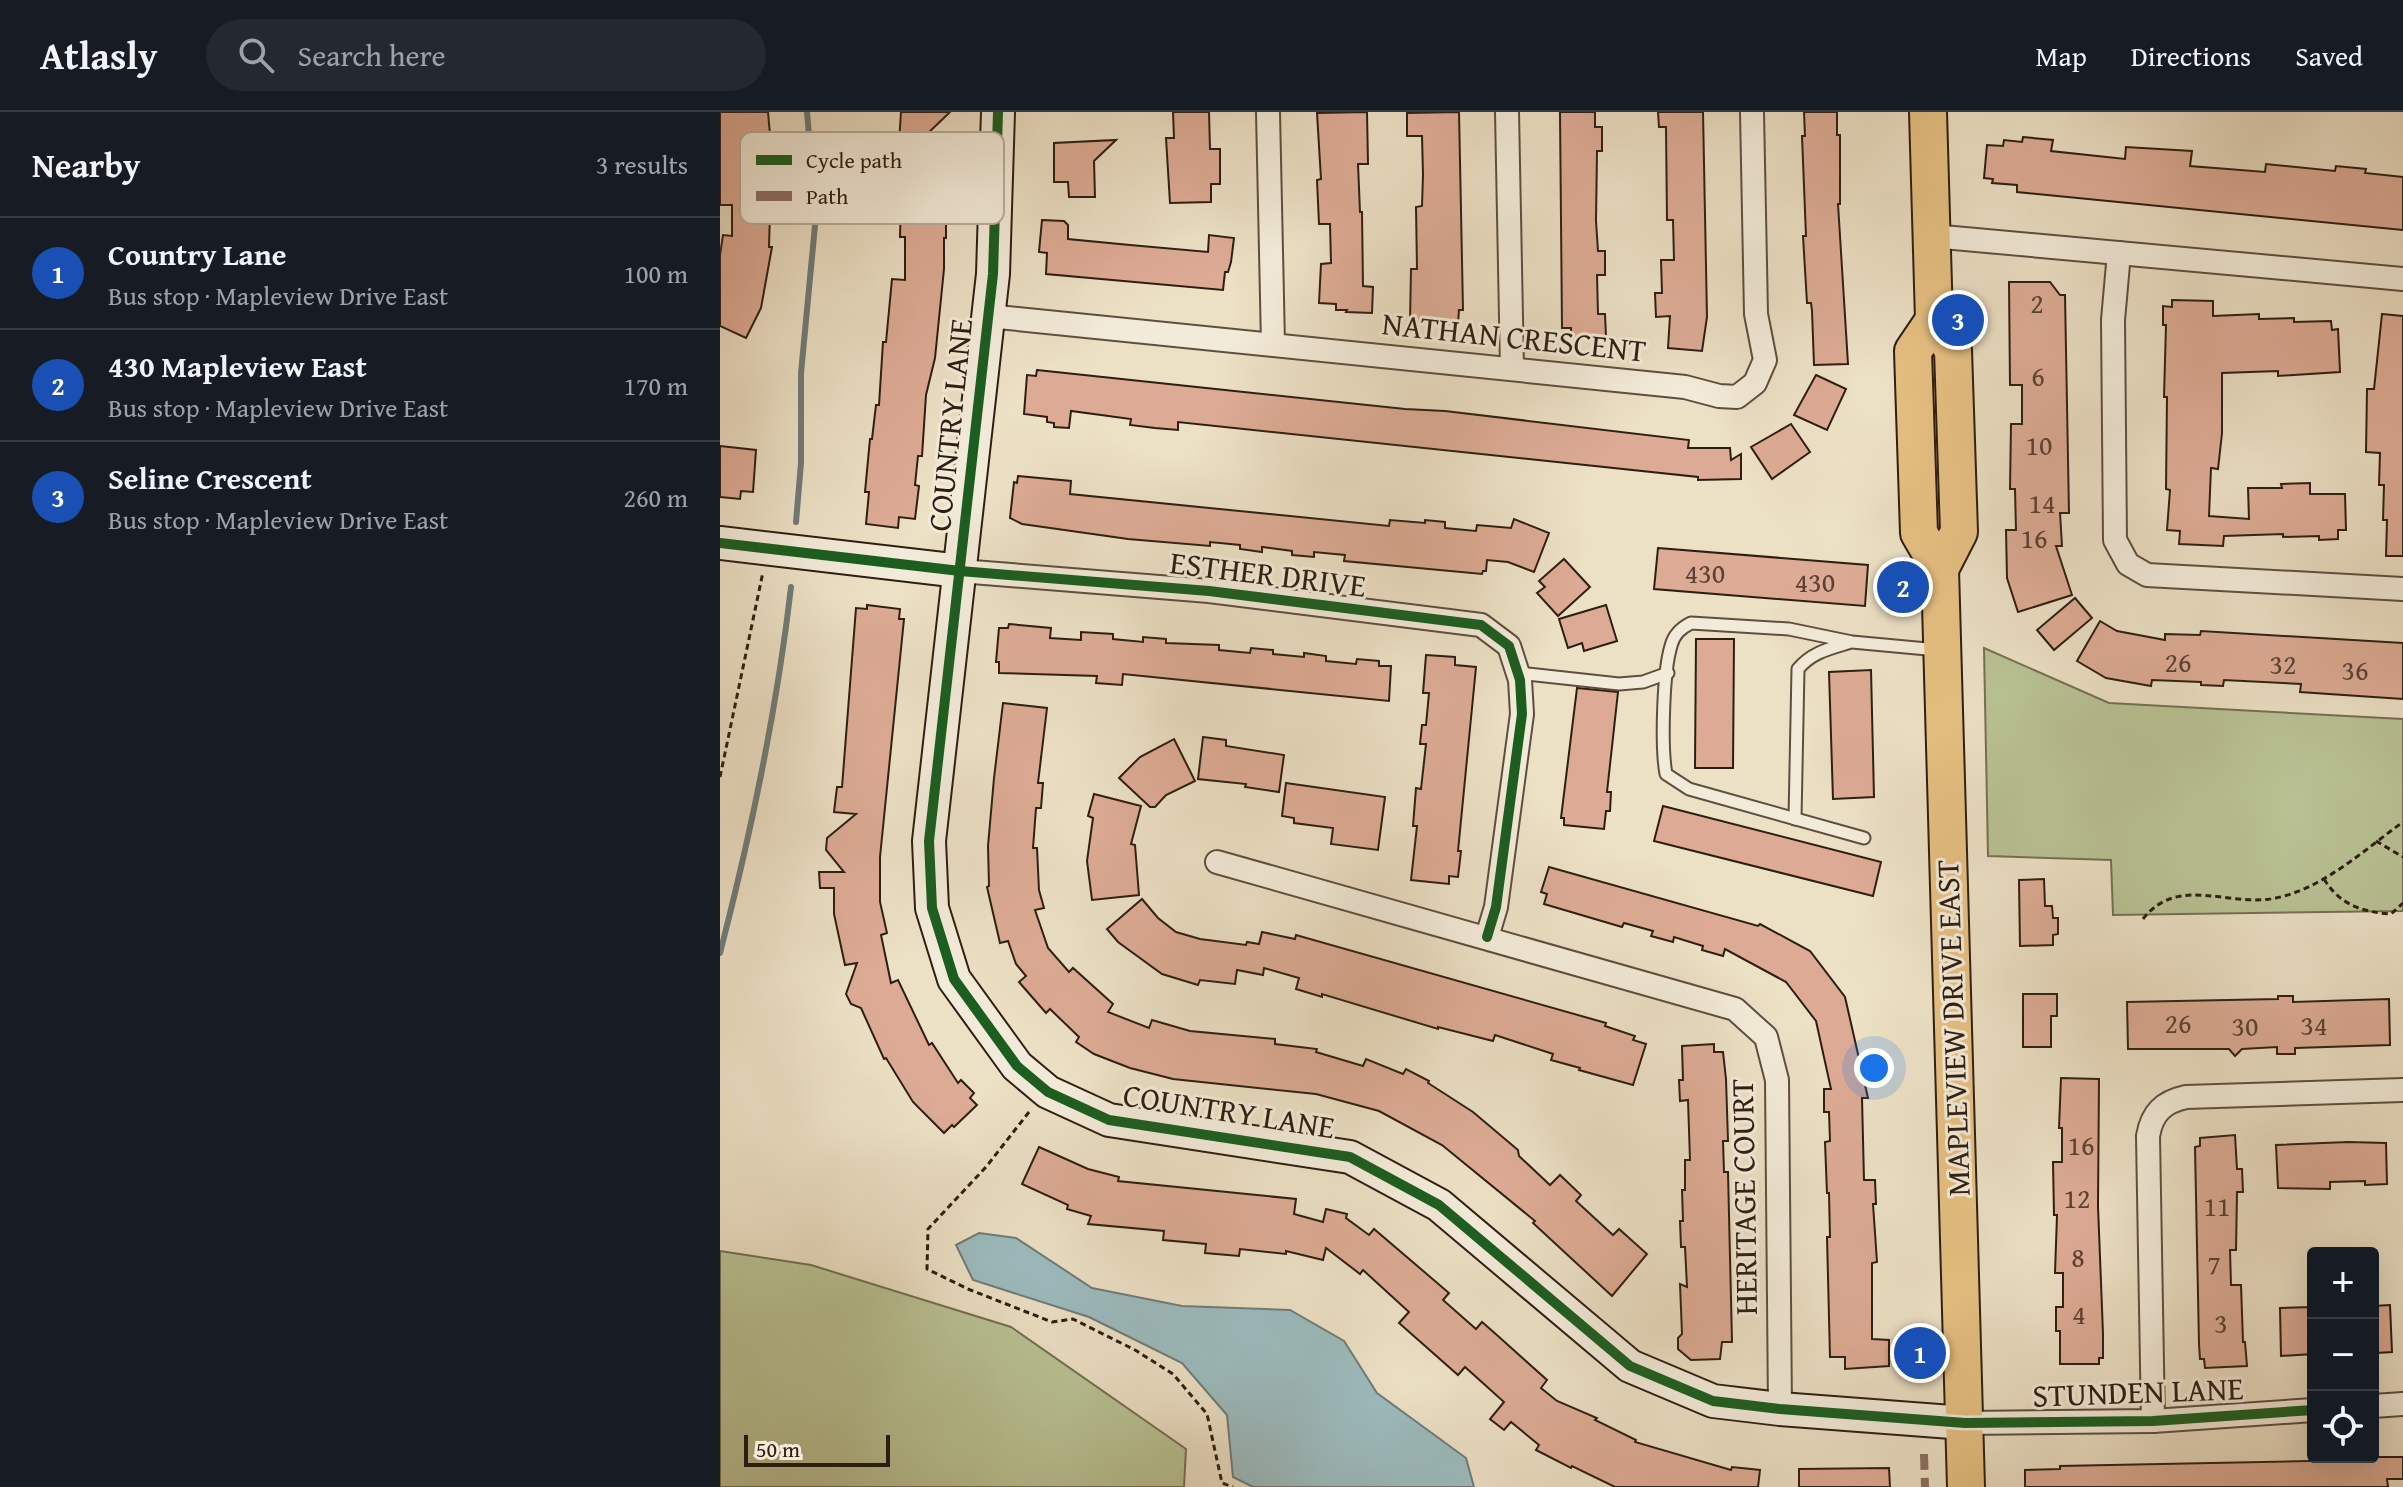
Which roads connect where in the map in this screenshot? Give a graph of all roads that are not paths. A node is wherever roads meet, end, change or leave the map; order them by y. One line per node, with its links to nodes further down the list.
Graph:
1 (998, 112): 6 (street, COUNTRY LANE)
2 (1268, 112): 12 (street)
3 (1507, 112): 13 (street)
4 (1752, 112): 13 (street, NATHAN CRESCENT)
5 (1928, 112): 8 (main road, MAPLEVIEW DRIVE EAST)
6 (997, 132)
7 (995, 224): 11 (street, COUNTRY LANE)
8 (1932, 236): 9 (street); 18 (main road, MAPLEVIEW DRIVE EAST)
9 (2119, 253): 10 (street); 16 (street)
10 (2403, 279)
11 (988, 316): 12 (street, NATHAN CRESCENT); 15 (street, COUNTRY LANE)
12 (1273, 344): 13 (street, NATHAN CRESCENT)
13 (1512, 369)
14 (720, 543): 15 (street, ESTHER DRIVE)
15 (960, 571): 19 (street, ESTHER DRIVE); 28 (street, COUNTRY LANE)
16 (2403, 589)
17 (1852, 642): 18 (lane); 20 (lane); 21 (lane)
18 (1942, 650): 31 (main road, MAPLEVIEW DRIVE EAST)
19 (1518, 673): 20 (lane); 24 (street, ESTHER DRIVE)
20 (1668, 673): 21 (lane)
21 (1795, 819): 22 (lane)
22 (1864, 838)
23 (1217, 862): 24 (street, HERITAGE COURT)
24 (1487, 937): 28 (street, HERITAGE COURT)
25 (2403, 1090): 30 (street)
26 (2403, 1404): 27 (street)
27 (2379, 1406)
28 (1780, 1409): 31 (street, COUNTRY LANE)
29 (2307, 1410): 30 (street, STUNDEN LANE)
30 (2153, 1421): 31 (street, STUNDEN LANE)
31 (1965, 1423): 32 (main road, MAPLEVIEW DRIVE EAST)
32 (1966, 1487)

